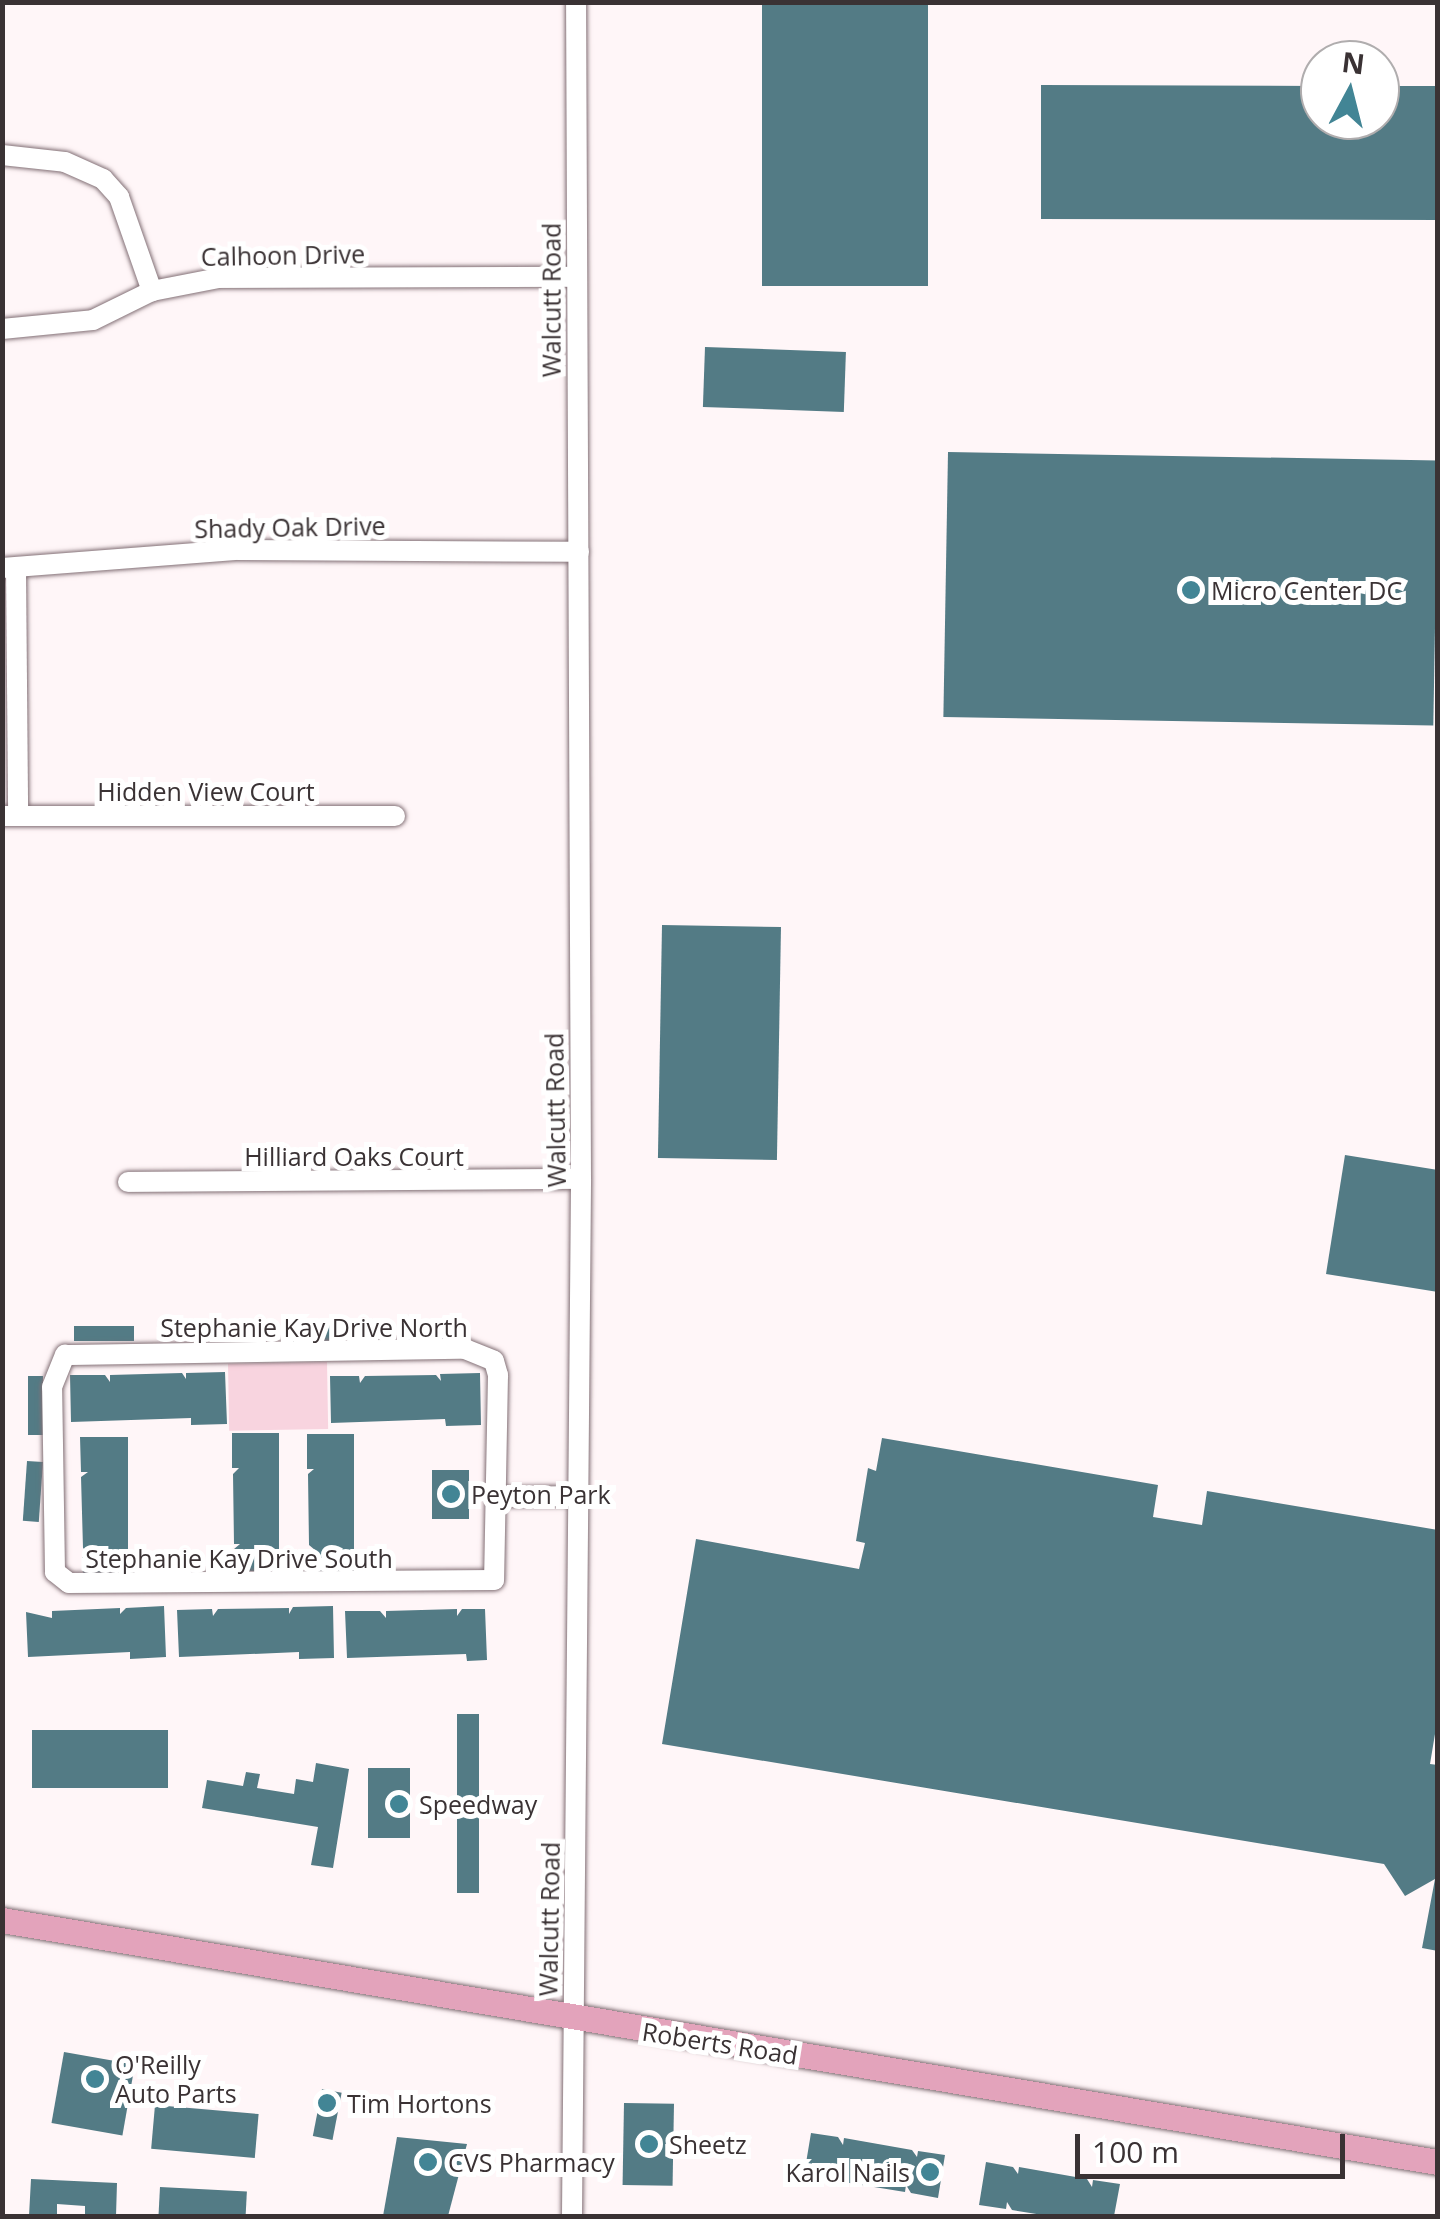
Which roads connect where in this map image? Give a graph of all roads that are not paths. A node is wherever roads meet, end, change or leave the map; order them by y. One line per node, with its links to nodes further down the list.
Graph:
1 (576, 2): 3 (street, Walcutt Road)
2 (2, 156): 4 (street)
3 (574, 277): 4 (street, Calhoon Drive); 6 (street, Walcutt Road)
4 (152, 291): 5 (street, Calhoon Drive)
5 (2, 329)
6 (579, 552): 7 (street, Shady Oak Drive); 10 (street, Walcutt Road)
7 (9, 568): 8 (street)
8 (10, 816): 9 (street, Hidden View Court)
9 (394, 816)
10 (581, 1180): 11 (street, Hilliard Oaks Court); 14 (street, Walcutt Road)
11 (128, 1182)
12 (58, 1361): 13 (street, Stephanie Kay Drive North); 13 (street, Stephanie Kay Drive South)
13 (499, 1496): 14 (street)
14 (578, 1496): 16 (street, Walcutt Road)
15 (2, 1920): 16 (main road, Roberts Road)
16 (573, 2019): 17 (main road, Roberts Road); 18 (street, Walcutt Road)
17 (1438, 2162)
18 (572, 2216)

